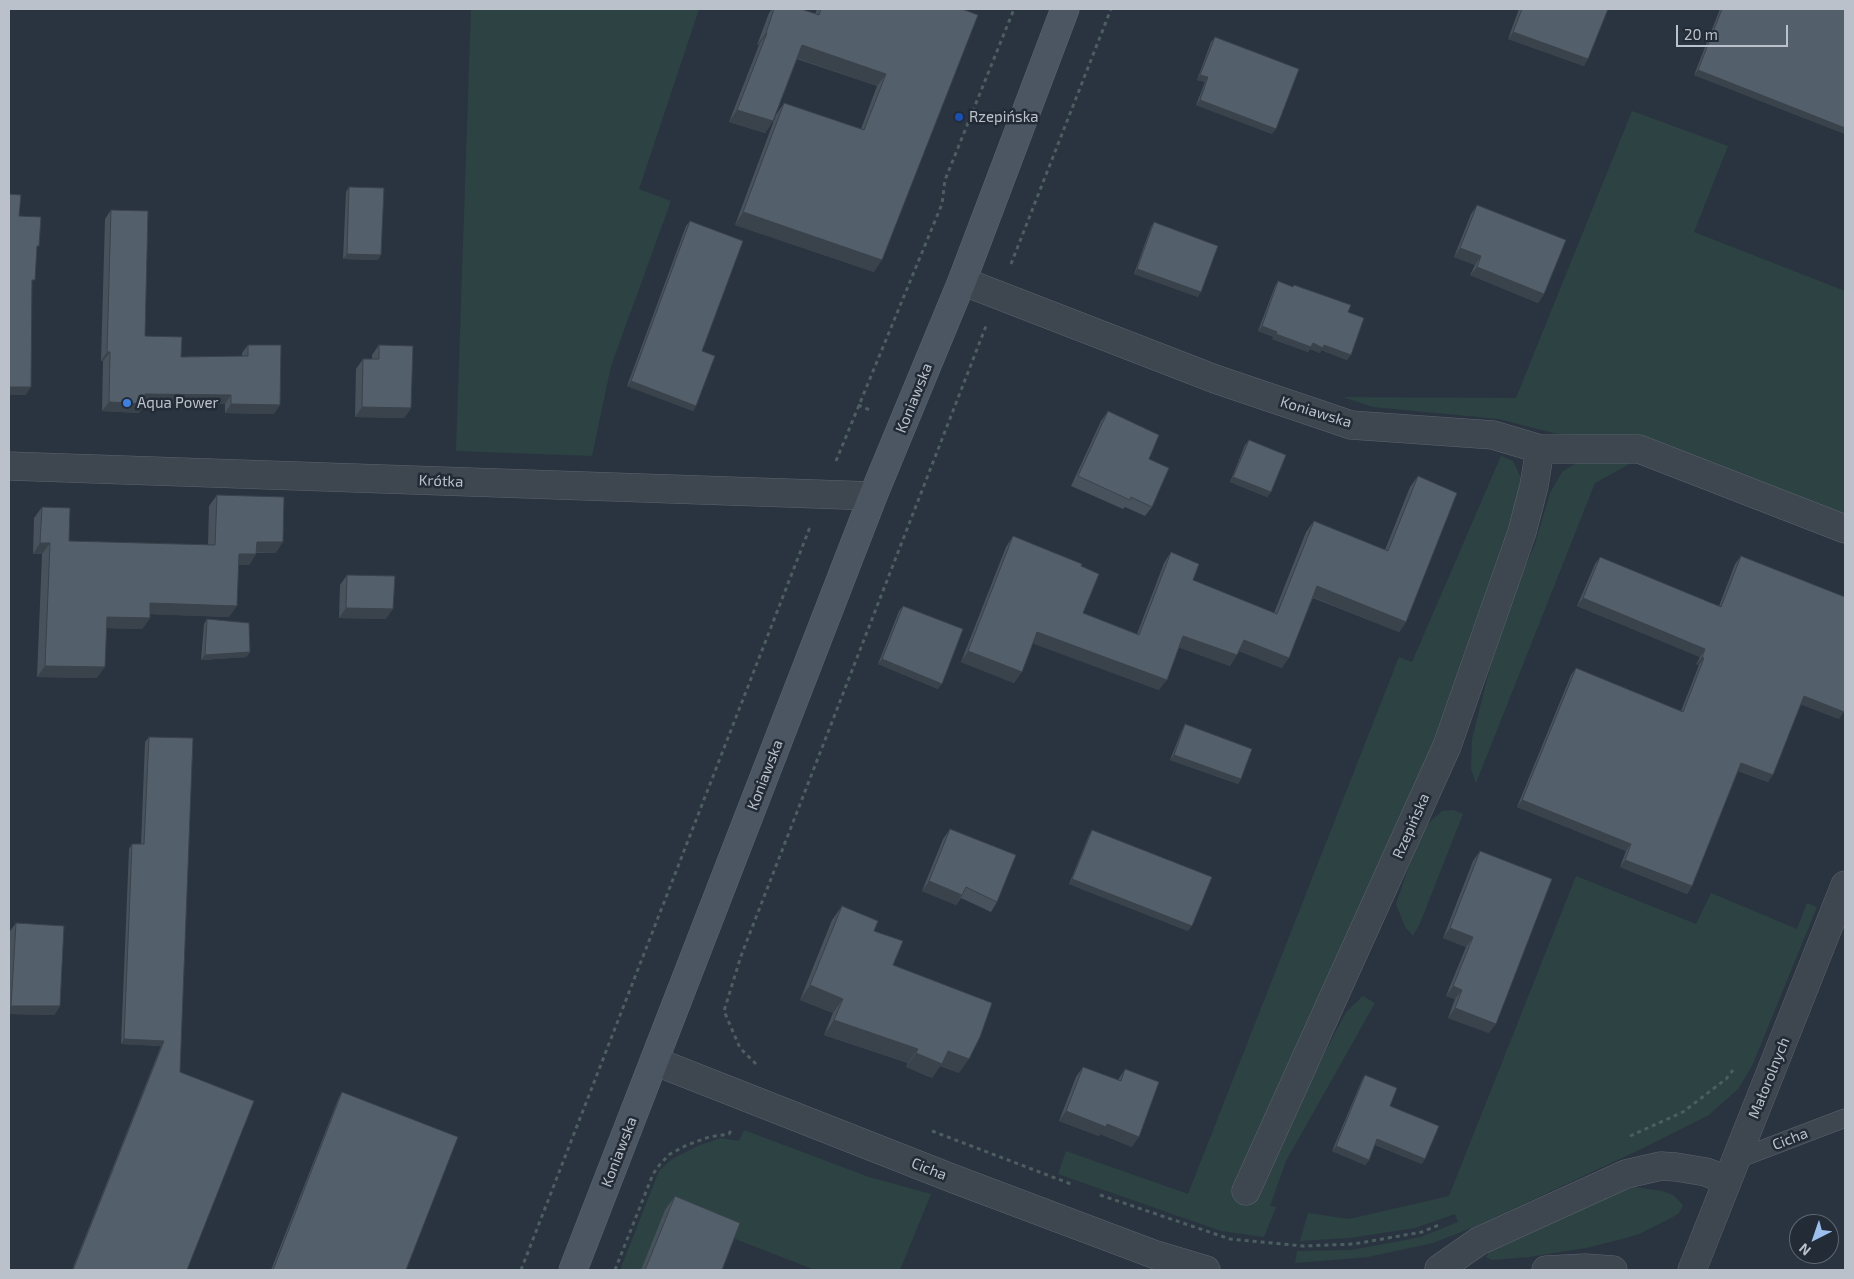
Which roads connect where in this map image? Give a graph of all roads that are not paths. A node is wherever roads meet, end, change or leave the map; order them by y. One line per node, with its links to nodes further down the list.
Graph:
1 (1065, 9): 2 (main road, Koniawska)
2 (962, 281): 3 (street, Koniawska); 5 (main road, Koniawska)
3 (1540, 449): 6 (street, Koniawska); 11 (street, Rzepińska)
4 (9, 466): 5 (street, Krótka)
5 (874, 496): 8 (main road, Koniawska)
6 (1845, 529)
7 (1845, 885): 10 (street, Małorolnych)
8 (654, 1061): 12 (main road, Koniawska); 13 (street, Cicha)
9 (1845, 1118): 10 (lane, Cicha)
10 (1731, 1170): 14 (street); 17 (street, Małorolnych)
11 (1246, 1190)
12 (573, 1270)
13 (1200, 1270)
14 (1440, 1270)
15 (1546, 1270): 16 (street)
16 (1613, 1270)
17 (1692, 1270)

